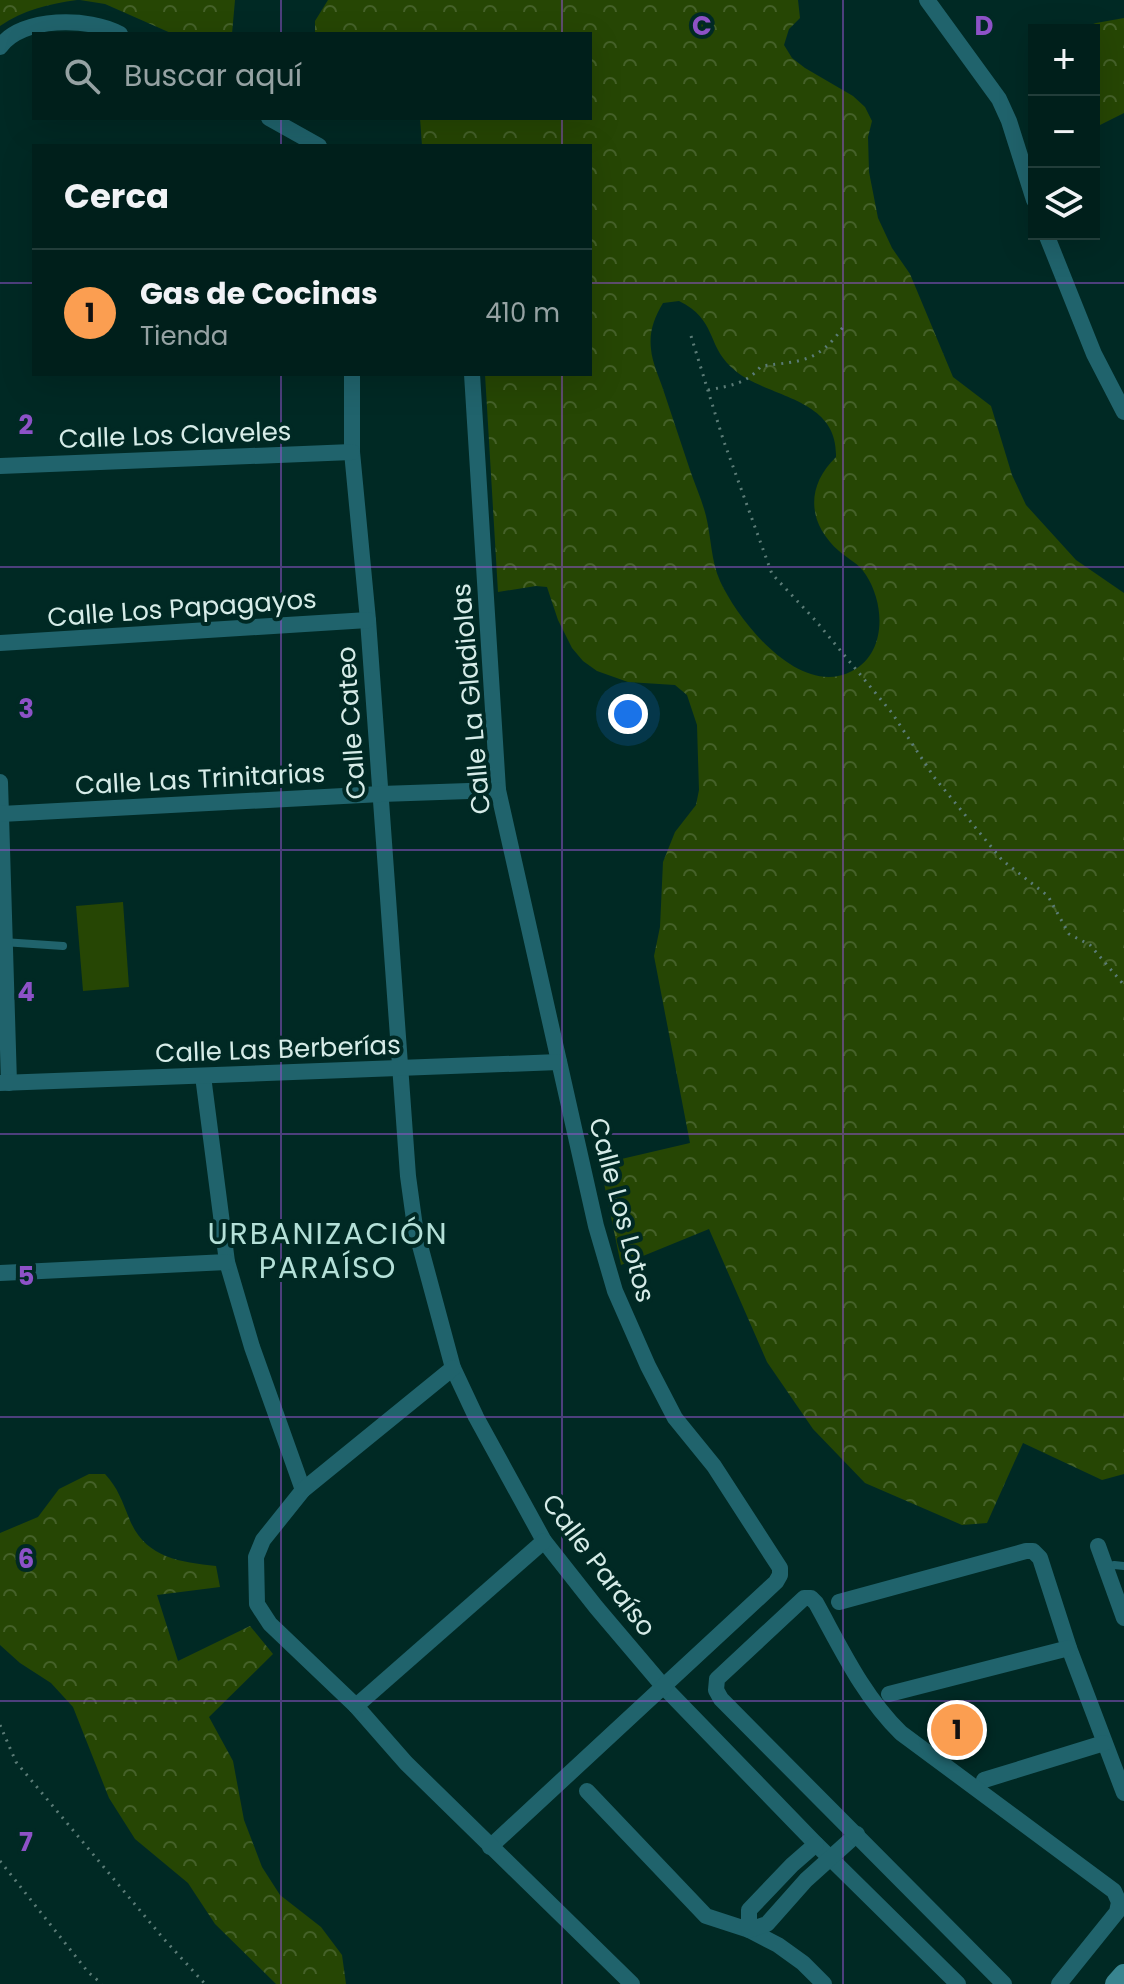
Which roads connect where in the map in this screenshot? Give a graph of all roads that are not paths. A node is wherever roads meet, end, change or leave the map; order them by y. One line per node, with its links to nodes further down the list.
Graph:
1 (927, 0): 6 (street)
2 (113, 32): 3 (street)
3 (0, 47)
4 (273, 120): 5 (street)
5 (315, 144)
6 (1028, 181)
7 (1048, 240): 10 (street)
8 (352, 376): 11 (street, Calle Cateo)
9 (472, 376): 16 (street, Calle La Gladiolas)
10 (1124, 412)
11 (352, 452): 12 (street, Calle Los Claveles); 13 (street, Calle Cateo)
12 (0, 466)
13 (368, 620): 14 (street, Calle Los Papagayos); 17 (street, Calle Cateo)
14 (0, 643)
15 (0, 782): 18 (street)
16 (498, 790): 17 (street, Calle Las Trinitarias); 21 (street, Calle La Gladiolas)
17 (381, 794): 18 (street, Calle Las Trinitarias); 22 (street, Calle Cateo)
18 (1, 814): 19 (street)
19 (3, 942): 20 (lane); 24 (street)
20 (63, 946)
21 (559, 1062): 22 (street, Calle Las Berberías); 36 (street, Calle Los Lotos)
22 (399, 1068): 23 (street, Calle Las Berberías); 27 (street, Calle Paraíso)
23 (203, 1076): 24 (street, Calle Las Berberías); 25 (street)
24 (4, 1083)
25 (227, 1262): 26 (street); 28 (street)
26 (0, 1273)
27 (453, 1368): 28 (street); 29 (street, Calle Paraíso)
28 (303, 1490): 38 (street)
29 (544, 1541): 36 (street, Calle Paraíso); 38 (street)
30 (1098, 1546): 32 (street)
31 (1124, 1566): 32 (lane)
32 (1106, 1568): 34 (street)
33 (839, 1602): 35 (street)
34 (1124, 1618)
35 (1069, 1648): 37 (street); 39 (street)
36 (663, 1686): 44 (street, Calle Paraíso); 45 (street)
37 (889, 1694)
38 (356, 1706): 45 (street)
39 (1104, 1743): 40 (street); 42 (street)
40 (984, 1780)
41 (587, 1791): 49 (street)
42 (1124, 1793)
43 (857, 1834): 46 (street); 54 (street); 55 (street)
44 (816, 1844): 46 (street, Calle Paraíso); 47 (street)
45 (490, 1847): 51 (street)
46 (833, 1858): 48 (street); 53 (street, Calle Paraíso)
47 (758, 1901): 48 (street); 49 (street)
48 (774, 1915): 49 (street)
49 (749, 1930): 52 (street)
50 (1124, 1975): 56 (street)
51 (632, 1984)
52 (824, 1984)
53 (958, 1984)
54 (1004, 1984)
55 (1059, 1984)
56 (1116, 1984)

